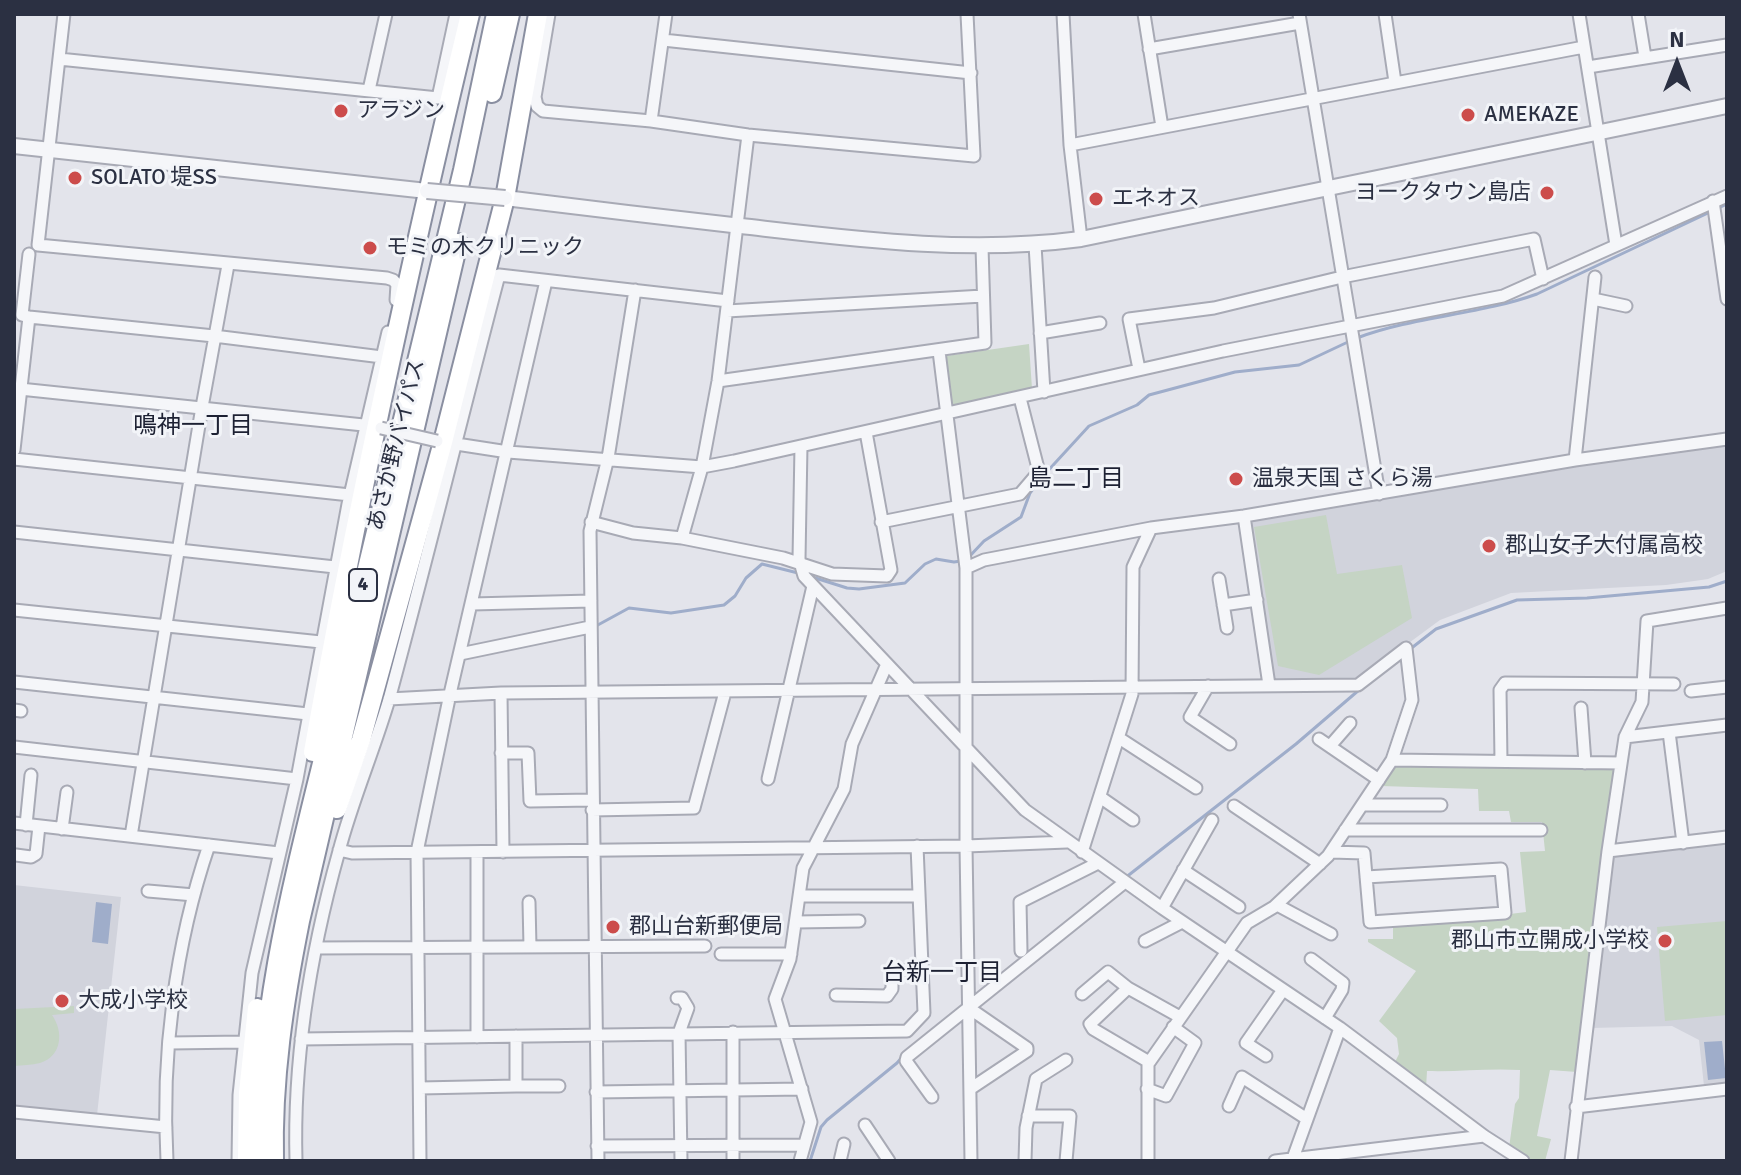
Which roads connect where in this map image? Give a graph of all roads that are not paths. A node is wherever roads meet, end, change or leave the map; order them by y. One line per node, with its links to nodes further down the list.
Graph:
1 (64, 14): 22 (street)
2 (386, 14): 26 (street)
3 (456, 14): 26 (street)
4 (470, 14): 37 (highway)
5 (496, 14): 185 (highway, あさか野バイパス / 4)
6 (510, 14): 200 (highway, あさか野バイパス / 4)
7 (538, 14): 39 (highway)
8 (549, 14): 29 (street)
9 (666, 14): 17 (street)
10 (967, 14): 24 (street)
11 (1063, 14): 33 (street)
12 (1144, 14): 20 (street)
13 (1385, 14): 25 (street)
14 (1579, 14): 19 (street)
15 (1638, 14): 21 (street)
16 (1299, 19): 20 (street); 27 (street)
17 (663, 40): 24 (street); 29 (street)
18 (1727, 45): 21 (street)
19 (1584, 47): 23 (street); 25 (street)
20 (1149, 49): 30 (street)
21 (1645, 57): 23 (street)
22 (59, 59): 26 (street); 35 (street)
23 (1588, 67): 31 (street)
24 (971, 73): 32 (street)
25 (1395, 82): 27 (street)
26 (369, 90)
27 (1313, 99): 30 (street); 36 (street)
28 (1727, 106): 31 (street)
29 (651, 121): 32 (street)
30 (1162, 127): 33 (street)
31 (1599, 132): 36 (street); 44 (street)
32 (748, 135): 41 (street)
33 (1070, 145): 42 (street)
34 (14, 146): 35 (street)
35 (48, 150): 37 (street); 47 (street)
36 (1326, 189): 42 (street); 48 (street)
37 (427, 191): 39 (street, bridge); 72 (highway)
38 (1727, 196): 40 (street)
39 (505, 198): 41 (street); 75 (highway)
40 (1713, 201): 44 (street); 55 (street)
41 (738, 226): 45 (street); 56 (street)
42 (1081, 239): 43 (street)
43 (1035, 245): 45 (street); 61 (street)
44 (1616, 245): 50 (street)
45 (982, 247): 53 (street)
46 (29, 254): 58 (street)
47 (228, 265): 62 (street); 64 (street)
48 (1342, 277): 50 (street); 60 (street); 65 (street)
49 (1595, 277): 54 (street)
50 (1543, 279): 60 (street)
51 (546, 281): 52 (street); 75 (street); 78 (street)
52 (635, 290): 56 (street); 79 (street)
53 (983, 296): 56 (street); 63 (street)
54 (1593, 299): 57 (street); 81 (street)
55 (1727, 299)
56 (727, 306): 66 (street)
57 (1626, 306)
58 (29, 317): 62 (street); 67 (street)
59 (1100, 323): 61 (street)
60 (1351, 324): 65 (street); 84 (street)
61 (1040, 333): 68 (street)
62 (214, 336): 64 (street); 70 (street)
63 (939, 351): 66 (street); 71 (street)
64 (382, 357): 72 (street)
65 (1139, 369): 68 (street)
66 (718, 381): 82 (street)
67 (20, 389): 70 (street); 77 (street)
68 (1044, 392): 69 (street)
69 (1020, 398): 71 (street); 86 (street)
70 (202, 407): 72 (street); 83 (street)
71 (946, 413): 73 (street); 86 (street)
72 (375, 427): 75 (street, bridge); 85 (street); 185 (highway)
73 (866, 432): 76 (street); 89 (street)
74 (1727, 439): 81 (street)
75 (444, 443): 78 (street); 128 (street); 200 (highway)
76 (801, 446): 82 (street); 94 (street)
77 (14, 450)
78 (508, 452): 79 (street); 101 (street)
79 (608, 458): 82 (street); 88 (street)
80 (14, 459): 83 (street)
81 (1575, 460): 84 (street)
82 (702, 467): 92 (street)
83 (190, 478): 85 (street); 93 (street)
84 (1379, 494): 87 (street)
85 (350, 495): 95 (street)
86 (958, 505): 89 (street); 96 (street)
87 (1244, 516): 90 (street); 99 (street)
88 (591, 522): 92 (street); 100 (street)
89 (881, 522): 94 (street)
90 (1151, 528): 96 (street); 118 (street)
91 (14, 532): 93 (street)
92 (682, 538): 94 (street)
93 (177, 552): 95 (street); 105 (street)
94 (800, 564): 98 (street)
95 (335, 567): 108 (street)
96 (966, 568): 117 (street)
97 (1219, 579): 102 (street)
98 (813, 586): 110 (street); 119 (street)
99 (1257, 600): 102 (street); 114 (street)
100 (591, 601): 101 (street); 106 (street)
101 (472, 604): 109 (street)
102 (1223, 605): 107 (street)
103 (1727, 608): 112 (street)
104 (14, 610): 105 (street)
105 (166, 625): 108 (street); 127 (street)
106 (590, 627): 109 (street); 126 (street)
107 (1227, 628)
108 (321, 642): 130 (street)
109 (460, 654): 125 (street)
110 (887, 664): 120 (street); 121 (street)
111 (14, 682): 127 (street)
112 (1644, 683): 113 (street); 136 (street); 146 (street)
113 (1674, 684)
114 (1269, 685): 115 (street); 144 (street)
115 (1208, 686): 118 (street); 139 (street)
116 (1727, 687): 122 (street)
117 (967, 688): 118 (street); 121 (street); 142 (street)
118 (1132, 688): 137 (street)
119 (788, 691): 120 (street); 123 (street); 151 (street)
120 (876, 691): 121 (street); 174 (street)
121 (911, 691): 142 (street)
122 (1691, 691)
123 (725, 692): 126 (street); 156 (street)
124 (501, 693): 125 (street); 126 (street); 143 (street)
125 (450, 694): 128 (street); 178 (street)
126 (591, 694): 156 (street)
127 (153, 699): 130 (street); 145 (street)
128 (389, 699): 175 (street)
129 (1581, 708): 135 (street)
130 (308, 714): 150 (street)
131 (1350, 723): 140 (street)
132 (1727, 725): 134 (street)
133 (1595, 727): 135 (street)
134 (1669, 732): 136 (street); 170 (street)
135 (1583, 736): 147 (street)
136 (1625, 737): 148 (street)
137 (1119, 738): 153 (street); 155 (street)
138 (1319, 739): 140 (street)
139 (1230, 744)
140 (1330, 746): 152 (street)
141 (14, 747): 145 (street)
142 (966, 749): 169 (street); 173 (street)
143 (501, 753): 156 (street); 180 (street)
144 (1392, 760): 146 (street); 152 (street)
145 (143, 761): 150 (street); 167 (street)
146 (1501, 761): 147 (street)
147 (1585, 763): 148 (street)
148 (1621, 763): 177 (street)
149 (31, 775): 162 (street)
150 (297, 779): 183 (street)
151 (768, 779)
152 (1379, 780): 157 (street)
153 (1196, 788)
154 (67, 792): 164 (street)
155 (1100, 797): 160 (street); 181 (street)
156 (592, 805): 176 (street)
157 (1362, 805): 158 (street); 165 (street)
158 (1441, 805)
159 (1234, 806): 187 (street)
160 (1133, 820)
161 (1212, 820): 188 (street)
162 (20, 824): 163 (street)
163 (39, 826): 164 (street); 184 (street)
164 (62, 829): 167 (street)
165 (1345, 830): 166 (street); 182 (street)
166 (1541, 830)
167 (131, 836): 171 (street)
168 (1727, 837): 170 (street)
169 (1067, 842): 173 (street); 181 (street)
170 (1683, 843): 177 (street)
171 (209, 845): 183 (street); 193 (street)
172 (917, 846): 173 (street); 174 (street); 195 (street)
173 (966, 846): 224 (street)
174 (813, 848): 176 (street); 194 (street)
175 (339, 850): 178 (street); 210 (street)
176 (593, 851): 180 (street); 206 (street)
177 (1608, 851): 254 (street)
178 (417, 852): 179 (street); 211 (street)
179 (477, 852): 180 (street); 208 (street)
180 (503, 852)
181 (1082, 852): 186 (street)
182 (1331, 852): 187 (street); 189 (street)
183 (279, 853): 237 (street)
184 (16, 855)
185 (298, 857): 191 (highway, あさか野バイパス / 4)
186 (1098, 863): 190 (street); 212 (street)
187 (1320, 864): 197 (street)
188 (1183, 870): 198 (street); 199 (street)
189 (1366, 877): 189 (street)
190 (1125, 882): 199 (street); 224 (street)
191 (291, 886): 269 (highway); 270 (highway, あさか野バイパス / 4)
192 (148, 891): 193 (street)
193 (194, 895): 238 (street)
194 (799, 896): 195 (street); 202 (street)
195 (919, 896): 217 (street)
196 (529, 902): 209 (street)
197 (1277, 905): 204 (street); 213 (street)
198 (1239, 907)
199 (1162, 908): 203 (street)
200 (300, 921): 218 (highway, あさか野バイパス / 4)
201 (859, 921): 202 (street)
202 (796, 922): 215 (street)
203 (1182, 922): 205 (street); 213 (street)
204 (1331, 934)
205 (1145, 941)
206 (594, 946): 207 (street); 209 (street); 232 (street)
207 (705, 946)
208 (476, 947): 209 (street); 211 (street); 235 (street)
209 (530, 947)
210 (316, 948): 211 (street); 236 (street)
211 (418, 948): 234 (street)
212 (1021, 951)
213 (1225, 951): 220 (street); 225 (street)
214 (721, 954): 215 (street)
215 (791, 954): 229 (street)
216 (1311, 959): 226 (street)
217 (922, 970): 222 (street); 229 (street)
218 (289, 975): 271 (highway, あさか野バイパス / 4); 272 (highway)
219 (1128, 988): 221 (street); 225 (street); 241 (street)
220 (1283, 990): 226 (street); 239 (street)
221 (1082, 994)
222 (836, 995)
223 (677, 998): 231 (street)
224 (969, 1008): 246 (street); 246 (street); 252 (street)
225 (1180, 1017): 227 (street)
226 (1325, 1018): 228 (street)
227 (1173, 1027): 241 (street); 247 (street)
228 (1340, 1028): 257 (street); 260 (street)
229 (784, 1031): 230 (street); 245 (street)
230 (733, 1032): 231 (street); 249 (street)
231 (679, 1033): 232 (street); 250 (street)
232 (595, 1035): 233 (street); 251 (street)
233 (516, 1036): 235 (street); 242 (street)
234 (419, 1037): 235 (street); 236 (street); 244 (street)
235 (477, 1037)
236 (301, 1039): 273 (street)
237 (243, 1042): 238 (street); 268 (street)
238 (170, 1043): 259 (street)
239 (1266, 1056)
240 (1066, 1060): 256 (street)
241 (1149, 1062): 247 (street)
242 (516, 1086): 243 (street); 244 (street)
243 (559, 1086)
244 (420, 1088): 274 (street)
245 (802, 1089): 249 (street); 262 (street)
246 (970, 1089): 281 (street)
247 (1147, 1089): 284 (street)
248 (1727, 1089): 254 (street)
249 (732, 1090): 250 (street); 265 (street)
250 (680, 1091): 251 (street); 264 (street)
251 (596, 1092): 263 (street)
252 (932, 1097)
253 (1229, 1106): 257 (street)
254 (1576, 1107): 287 (street)
255 (14, 1112): 259 (street)
256 (1028, 1116): 282 (street); 283 (street)
257 (1307, 1119): 266 (street)
258 (865, 1125): 280 (street)
259 (166, 1127): 267 (street)
260 (1484, 1136): 266 (street); 286 (street)
261 (844, 1144): 279 (street)
262 (804, 1145): 265 (street); 278 (street)
263 (597, 1146): 264 (street); 275 (street)
264 (681, 1146): 265 (street); 276 (street)
265 (733, 1146): 277 (street)
266 (1292, 1160): 285 (street)
267 (167, 1161)
268 (238, 1161)
269 (247, 1161)
270 (260, 1161)
271 (274, 1161)
272 (286, 1161)
273 (296, 1161)
274 (420, 1161)
275 (598, 1161)
276 (681, 1161)
277 (733, 1161)
278 (800, 1161)
279 (840, 1161)
280 (889, 1161)
281 (971, 1161)
282 (1025, 1161)
283 (1066, 1161)
284 (1148, 1161)
285 (1275, 1161)
286 (1523, 1161)
287 (1571, 1161)

